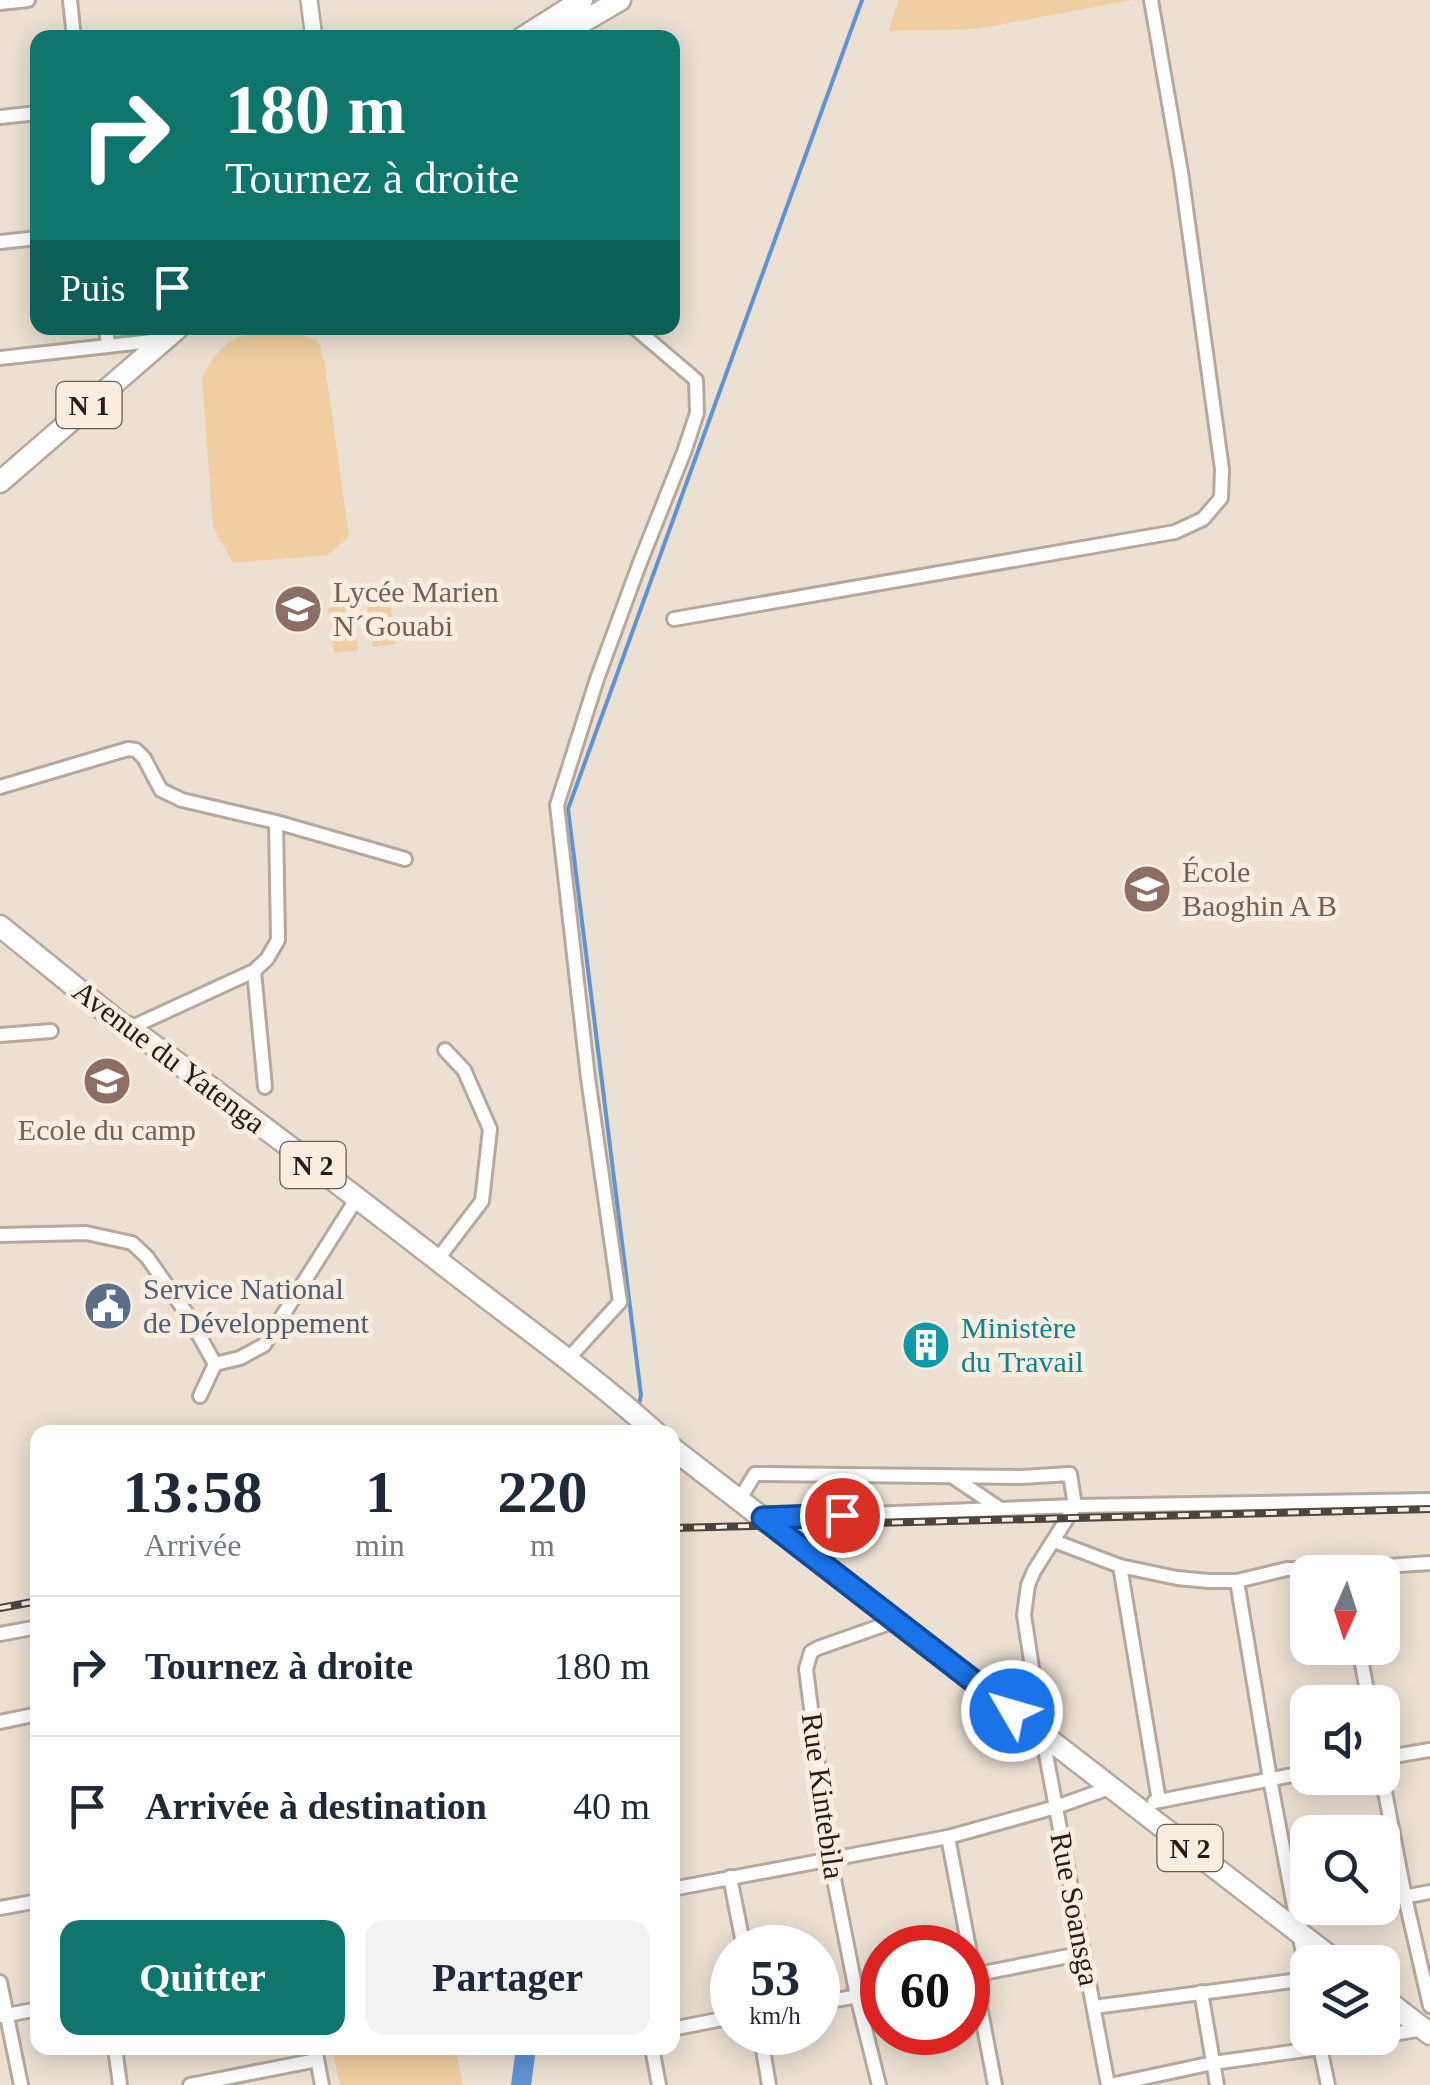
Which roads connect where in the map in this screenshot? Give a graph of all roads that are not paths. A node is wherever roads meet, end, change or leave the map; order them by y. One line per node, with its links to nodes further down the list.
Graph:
1 (28, 0): 7 (street)
2 (70, 0): 8 (street)
3 (309, 0): 9 (street)
4 (582, 0): 10 (main road)
5 (620, 0): 11 (main road)
6 (1151, 0): 23 (street)
7 (0, 3)
8 (73, 30)
9 (313, 30)
10 (535, 30)
11 (569, 30)
12 (30, 114): 13 (street)
13 (0, 117)
14 (30, 239): 15 (street)
15 (0, 242)
16 (107, 335): 20 (street)
17 (165, 335): 20 (street)
18 (170, 335): 22 (main road, N 1)
19 (643, 335): 37 (street)
20 (108, 345): 21 (street)
21 (0, 358)
22 (0, 482)
23 (674, 619)
24 (0, 787): 25 (street)
25 (276, 822): 26 (street); 28 (street)
26 (405, 860)
27 (0, 926): 29 (main road, Avenue du Yatenga / N 2)
28 (254, 971): 29 (street); 33 (street)
29 (130, 1028): 34 (main road, Avenue du Yatenga / N 2)
30 (50, 1031): 31 (street)
31 (0, 1035)
32 (445, 1050): 36 (street)
33 (265, 1086)
34 (357, 1198): 36 (main road, Avenue du Yatenga / N 2); 38 (street)
35 (0, 1235): 38 (street)
36 (437, 1260): 37 (main road, Avenue du Yatenga / N 2)
37 (567, 1360): 40 (main road, Avenue du Yatenga / N 2)
38 (215, 1364): 39 (street)
39 (200, 1396)
40 (647, 1425)
41 (680, 1454): 43 (main road, N 2)
42 (950, 1475): 43 (street); 45 (street); 46 (street)
43 (739, 1500): 47 (main road, N 2)
44 (1430, 1500): 45 (street)
45 (1075, 1506): 46 (street); 48 (street, Rue Soansga)
46 (1001, 1509): 47 (street)
47 (763, 1518): 54 (main road, N 2)
48 (1054, 1541): 50 (street); 59 (street, Rue Soansga)
49 (1430, 1563): 51 (street)
50 (1120, 1566): 53 (street); 66 (street)
51 (1400, 1566)
52 (1290, 1569): 53 (street)
53 (1237, 1580): 63 (street)
54 (894, 1621): 59 (main road, N 2); 70 (street, Rue Kintebila)
55 (30, 1628): 56 (street)
56 (0, 1634)
57 (30, 1716): 58 (street)
58 (0, 1722)
59 (1042, 1733): 64 (main road, N 2); 68 (street, Rue Soansga)
60 (1430, 1750): 61 (street)
61 (1400, 1755)
62 (1290, 1775): 63 (street)
63 (1270, 1779): 66 (street); 72 (street)
64 (1112, 1787): 67 (main road, N 2); 68 (street)
65 (1386, 1795): 75 (street)
66 (1159, 1801): 67 (street)
67 (1137, 1805): 79 (main road, N 2)
68 (1056, 1807): 69 (street); 85 (street, Rue Soansga)
69 (948, 1838): 70 (street); 81 (street)
70 (830, 1859): 71 (street); 90 (street, Rue Kintebila)
71 (730, 1878): 73 (street); 80 (street)
72 (1290, 1883)
73 (680, 1887)
74 (1430, 1892): 75 (street)
75 (1405, 1897): 76 (street); 93 (street)
76 (1400, 1898)
77 (30, 1902): 78 (street)
78 (0, 1908)
79 (1290, 1920)
80 (739, 1925)
81 (962, 1925)
82 (1298, 1925): 83 (street); 84 (main road, N 2)
83 (1301, 1945)
84 (1319, 1945)
85 (1084, 1954): 86 (street); 94 (street, Rue Soansga)
86 (990, 1972)
87 (0, 1982): 97 (street)
88 (1290, 1982): 89 (street)
89 (1201, 1992): 94 (street); 110 (street)
90 (857, 1996): 91 (street); 92 (street); 118 (street, Rue Kintebila)
91 (860, 1996)
92 (840, 1999)
93 (1430, 2006)
94 (1094, 2007): 120 (street, Rue Soansga)
95 (30, 2011): 97 (street)
96 (1400, 2011): 100 (main road)
97 (3, 2016): 112 (street)
98 (710, 2022): 99 (street)
99 (680, 2028)
100 (1428, 2030): 101 (street)
101 (1400, 2034)
102 (1290, 2048): 110 (street)
103 (116, 2055): 113 (street)
104 (314, 2055): 111 (street)
105 (316, 2055): 115 (street)
106 (653, 2055): 116 (street)
107 (764, 2055): 117 (street)
108 (988, 2055): 119 (street)
109 (1322, 2055): 122 (street)
110 (1213, 2063): 120 (street); 121 (street)
111 (268, 2078): 114 (street)
112 (21, 2085)
113 (120, 2085)
114 (190, 2085)
115 (322, 2085)
116 (659, 2085)
117 (769, 2085)
118 (879, 2085)
119 (995, 2085)
120 (1109, 2085)
121 (1217, 2085)
122 (1328, 2085)

